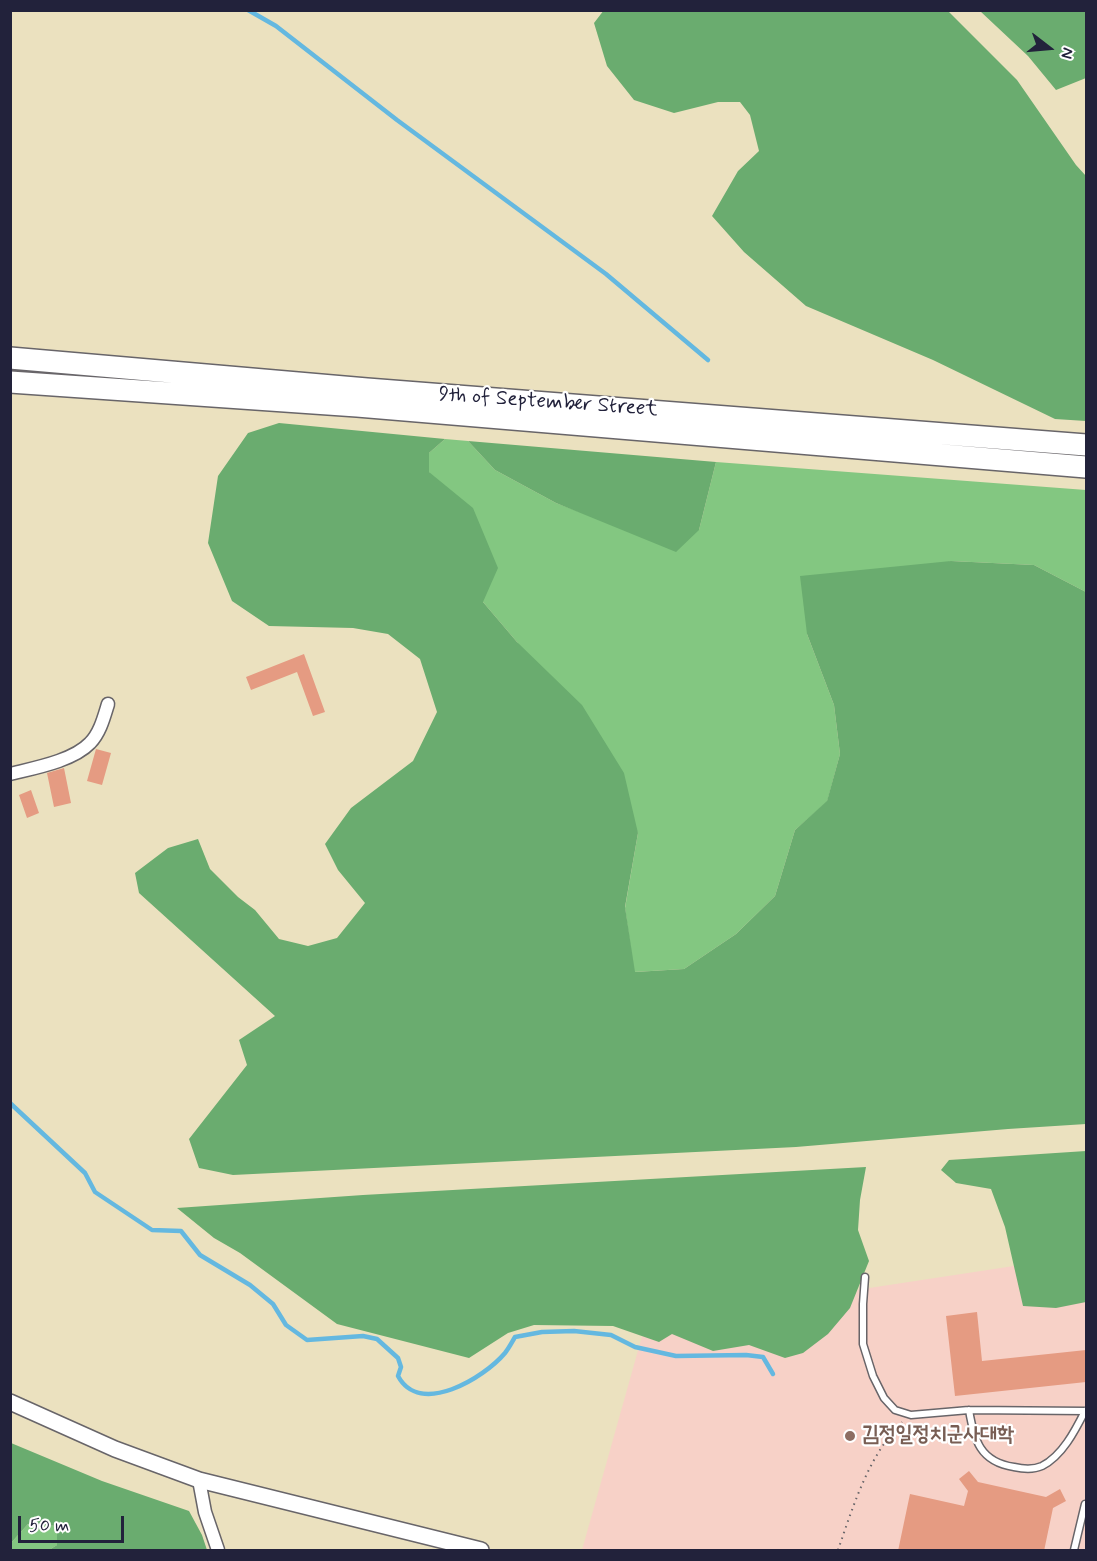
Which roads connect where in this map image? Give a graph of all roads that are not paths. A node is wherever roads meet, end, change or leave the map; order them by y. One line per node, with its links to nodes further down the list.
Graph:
1 (10, 357): 3 (highway, 9th of September Street)
2 (10, 382): 4 (highway, 9th of September Street)
3 (1086, 445)
4 (1086, 466)
5 (108, 704): 6 (street)
6 (10, 774)
7 (865, 1277): 9 (lane)
8 (10, 1402): 11 (street)
9 (969, 1410): 10 (lane); 10 (lane)
10 (1085, 1411)
11 (200, 1480): 13 (street); 14 (street)
12 (1085, 1504): 15 (lane)
13 (218, 1551)
14 (481, 1551)
15 (1074, 1551)

